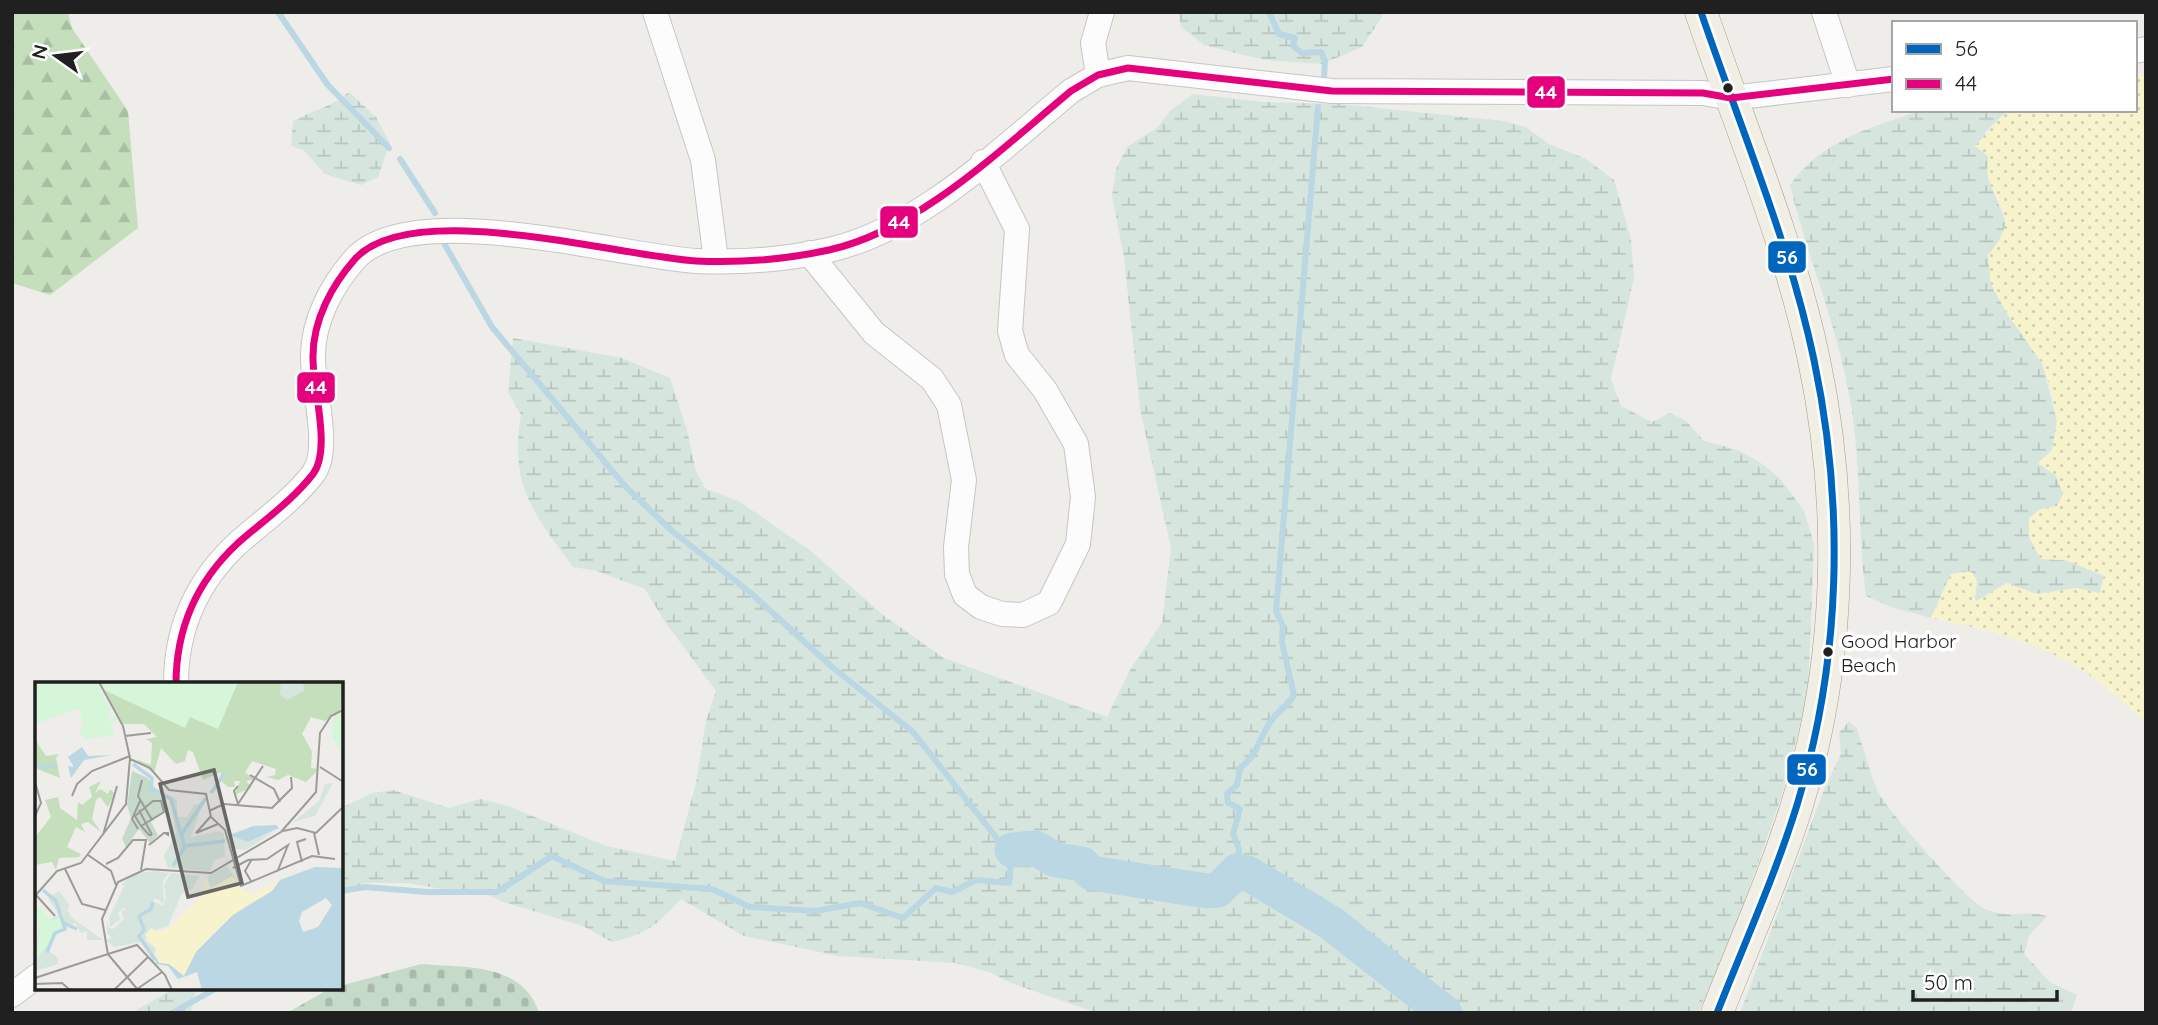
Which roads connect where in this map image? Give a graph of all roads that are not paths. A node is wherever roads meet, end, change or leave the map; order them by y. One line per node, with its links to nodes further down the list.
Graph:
1 (655, 12): 11 (street)
2 (1102, 12): 5 (street)
3 (1701, 12): 8 (main road)
4 (1824, 12): 7 (street)
5 (1098, 75): 8 (street); 9 (street)
6 (1892, 79): 7 (street)
7 (1848, 85): 8 (street)
8 (1731, 98): 15 (main road)
9 (983, 162): 10 (street); 10 (street)
10 (809, 253): 11 (street)
11 (716, 260): 12 (street)
12 (176, 682)
13 (35, 978): 14 (street)
14 (12, 995)
15 (1717, 1013)

